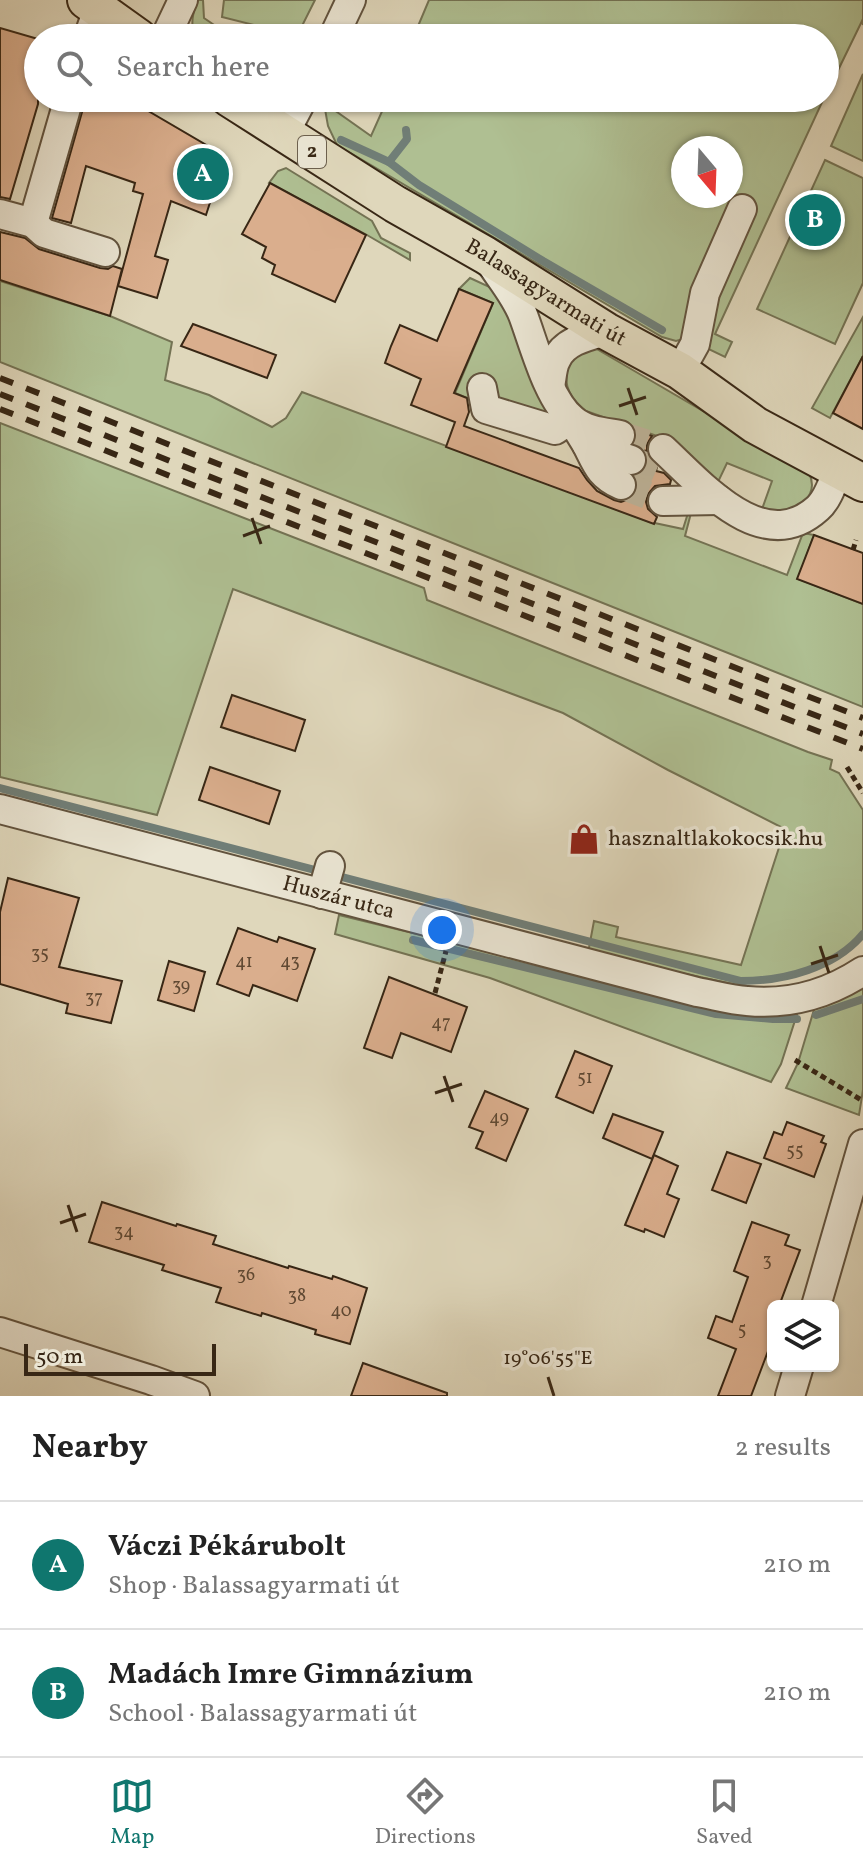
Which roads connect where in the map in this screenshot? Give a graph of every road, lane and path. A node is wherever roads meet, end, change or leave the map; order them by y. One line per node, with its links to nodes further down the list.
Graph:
1 (183, 0): 3 (street)
2 (351, 0): 4 (street)
3 (172, 24)
4 (340, 24)
5 (65, 112): 11 (street)
6 (250, 112): 8 (main road, Balassagyarmati út / 2)
7 (296, 112): 8 (street)
8 (284, 134): 13 (main road, Balassagyarmati út / 2)
9 (742, 209): 15 (street)
10 (0, 214): 11 (street)
11 (33, 223): 12 (street)
12 (105, 252)
13 (485, 255): 14 (main road, Balassagyarmati út / 2); 16 (street)
14 (606, 331): 15 (main road, Balassagyarmati út / 2); 16 (street)
15 (680, 371): 20 (main road, Balassagyarmati út / 2)
16 (550, 386): 18 (street)
17 (482, 388): 18 (street)
18 (571, 419): 19 (street); 19 (street)
19 (638, 460): 21 (street)
20 (851, 476): 21 (street)
21 (719, 500): 22 (street)
22 (663, 501)
23 (856, 540): 24 (path)
24 (853, 550)
25 (847, 767): 26 (path)
26 (863, 793)
27 (0, 809): 29 (street, Huszár utca)
28 (445, 956): 30 (path)
29 (863, 971)
30 (435, 993)
31 (795, 1060): 32 (path)
32 (863, 1101)
33 (863, 1144): 34 (street)
34 (818, 1300)
35 (0, 1332): 37 (street)
36 (797, 1372): 38 (street)
37 (195, 1396)
38 (790, 1396)

